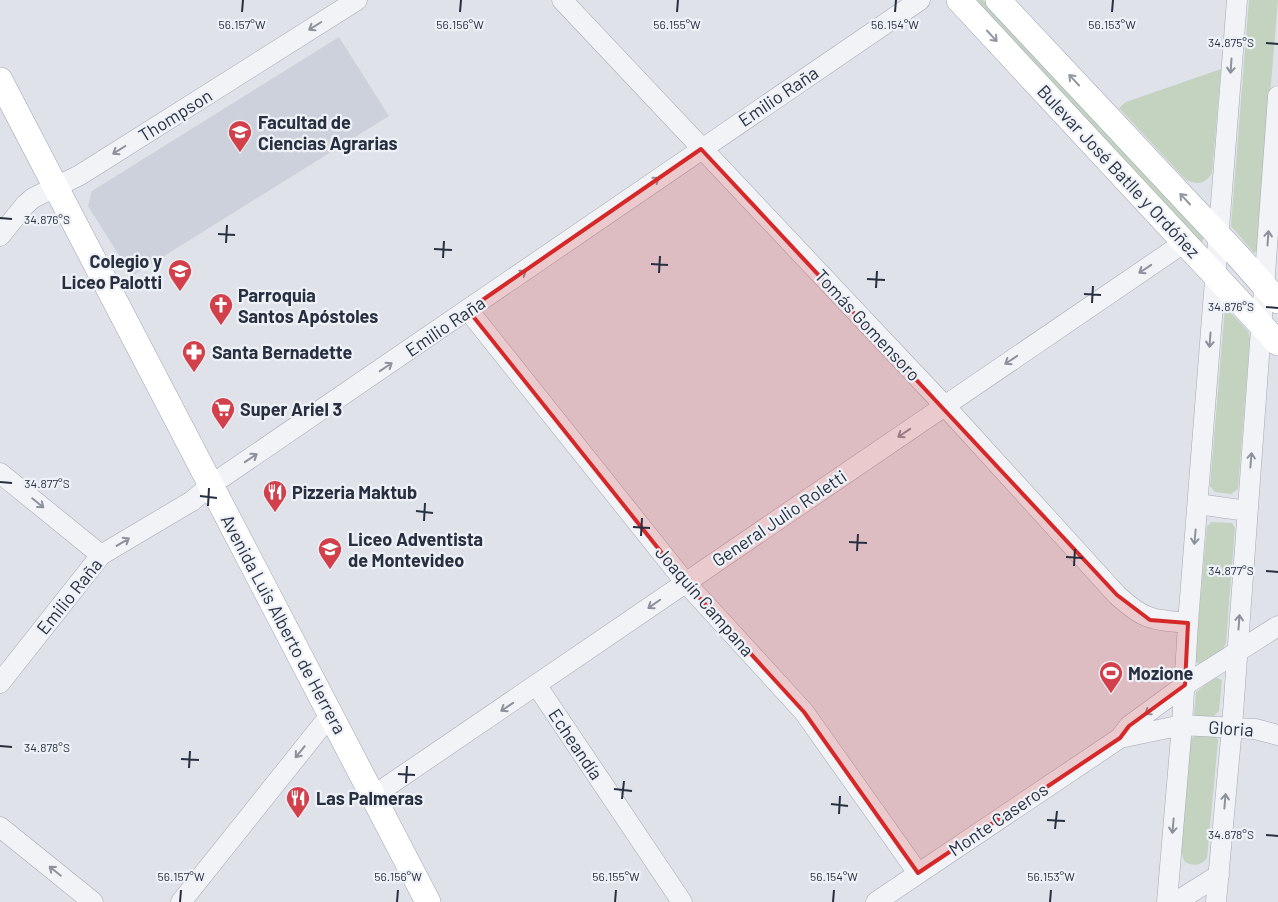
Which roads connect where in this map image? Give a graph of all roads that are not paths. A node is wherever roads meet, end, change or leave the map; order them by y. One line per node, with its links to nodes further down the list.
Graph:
1 (357, 0): 10 (street, Thompson, one-way to 10)
2 (562, 0): 9 (street, Tomás Gomensoro)
3 (920, 0): 9 (street, Emilio Raña)
4 (959, 0): 13 (main road, Bulevar José Batlle y Ordóñez, one-way to 13)
5 (998, 0): 11 (main road, Bulevar José Batlle y Ordóñez, one-way to 5)
6 (1236, 0): 11 (street, one-way to 11)
7 (0, 80): 10 (main road, Avenida Luis Alberto de Herrera)
8 (1278, 107): 15 (street, one-way to 8)
9 (701, 149): 16 (street, Emilio Raña, one-way to 9); 18 (street, Tomás Gomensoro)
10 (56, 187): 12 (street, Thompson); 20 (main road, Avenida Luis Alberto de Herrera)
11 (1218, 234): 14 (street); 15 (main road, Bulevar José Batlle y Ordóñez)
12 (0, 236)
13 (1185, 242): 14 (main road, Bulevar José Batlle y Ordóñez); 18 (street, General Julio Roletti, one-way to 18)
14 (1215, 274): 17 (main road, Bulevar José Batlle y Ordóñez); 21 (street, one-way to 21)
15 (1271, 294): 17 (street)
16 (468, 310): 20 (street, Emilio Raña, one-way to 16); 24 (street, Joaquín Campana)
17 (1270, 334): 22 (street, one-way to 17)
18 (944, 405): 24 (street, General Julio Roletti, one-way to 24); 25 (street, Tomás Gomensoro)
19 (0, 473): 23 (street, one-way to 23)
20 (211, 485): 23 (street, Emilio Raña, one-way to 20); 31 (main road, Avenida Luis Alberto de Herrera)
21 (1198, 504): 22 (street); 25 (street, one-way to 25)
22 (1247, 511): 27 (street, one-way to 22)
23 (101, 555): 28 (street, Emilio Raña)
24 (685, 582): 30 (street, General Julio Roletti, one-way to 30); 38 (street, Joaquín Campana)
25 (1188, 624): 29 (street)
26 (1278, 626): 27 (street, Monte Caseros)
27 (1237, 652): 29 (street, Monte Caseros); 33 (street)
28 (0, 683)
29 (1185, 685): 32 (street); 35 (street, Monte Caseros, one-way to 35)
30 (537, 686): 36 (street, General Julio Roletti, one-way to 36); 43 (street, Echeandía)
31 (331, 714): 36 (main road, Avenida Luis Alberto de Herrera); 41 (street, one-way to 41)
32 (1182, 725): 33 (street, Gloria); 35 (street, Monte Caseros); 45 (street, one-way to 45)
33 (1232, 727): 34 (street, Gloria); 39 (street, one-way to 33)
34 (1278, 736)
35 (1120, 738): 38 (street, Monte Caseros)
36 (373, 796): 42 (main road, Avenida Luis Alberto de Herrera)
37 (0, 827): 40 (street, one-way to 37)
38 (918, 873): 44 (street, Monte Caseros)
39 (1218, 875): 46 (street); 47 (street)
40 (93, 902)
41 (181, 902)
42 (428, 902)
43 (682, 902)
44 (876, 902)
45 (1166, 902)
46 (1176, 902)
47 (1216, 902)

